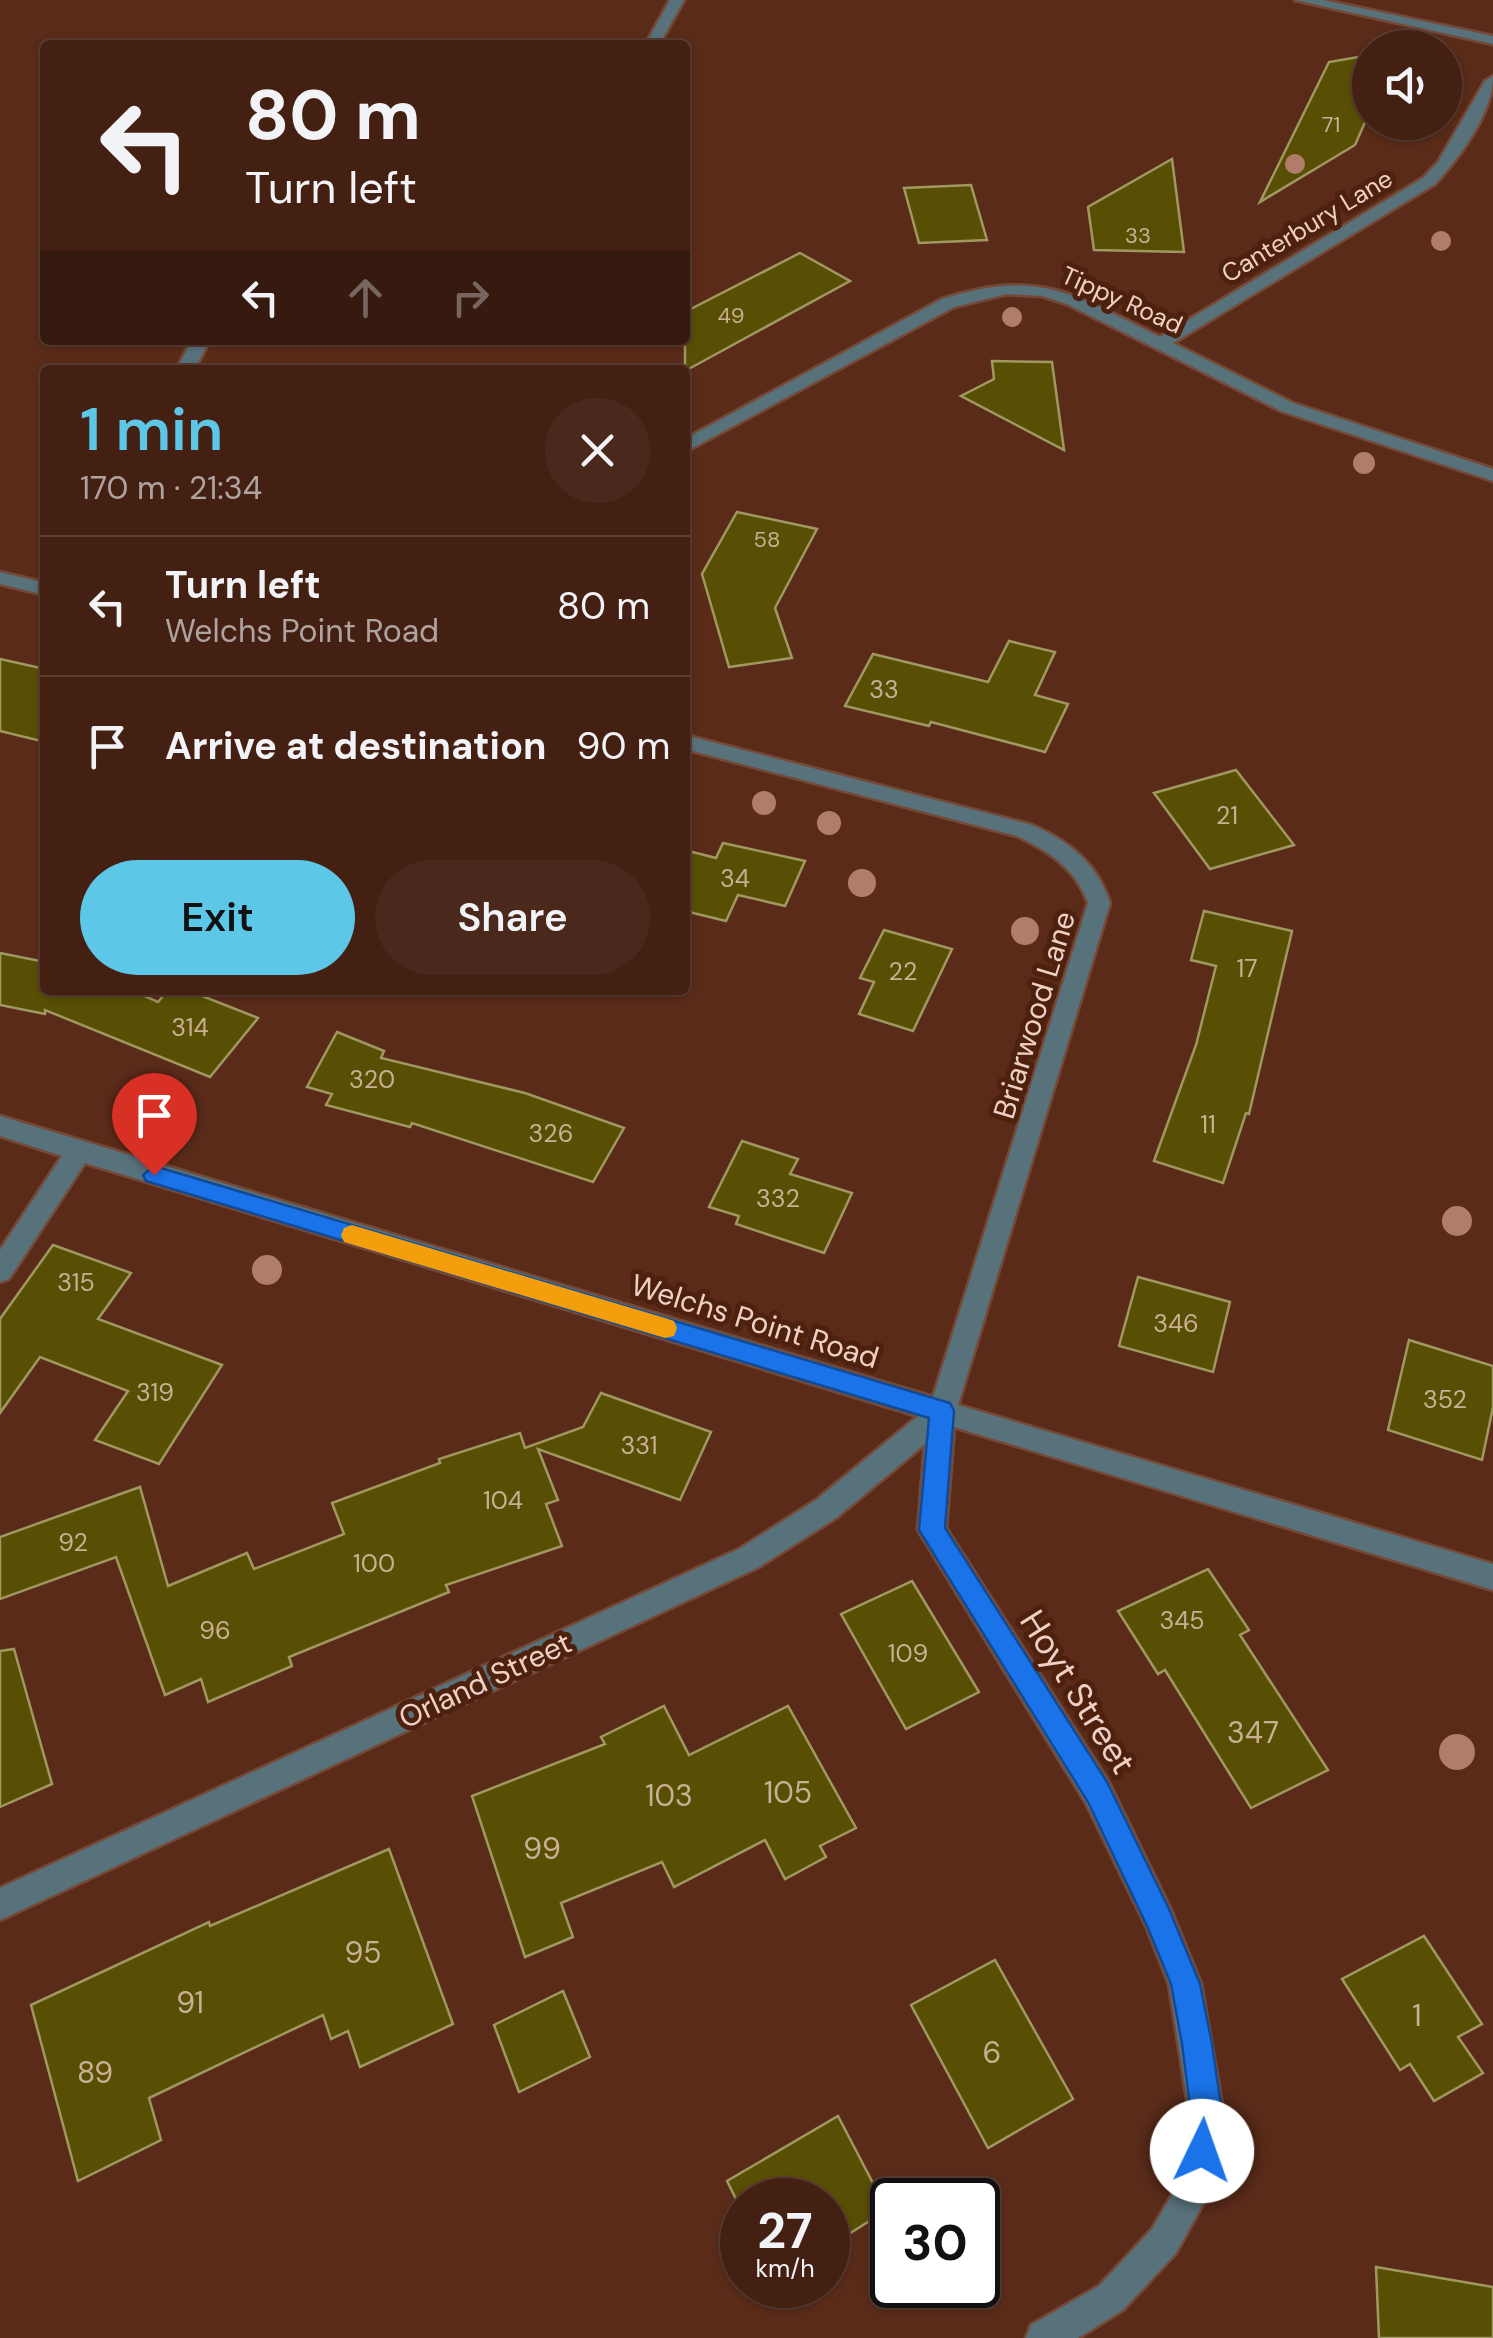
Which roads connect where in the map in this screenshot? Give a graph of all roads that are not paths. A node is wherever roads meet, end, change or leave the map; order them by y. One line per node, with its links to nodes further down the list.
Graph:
1 (677, 0): 3 (street)
2 (1302, 0): 4 (street)
3 (655, 40)
4 (1493, 40)
5 (1493, 80): 6 (street, Canterbury Lane)
6 (1160, 344): 7 (street, Tippy Road); 8 (street, Tippy Road)
7 (690, 443)
8 (1493, 476)
9 (0, 578): 10 (street)
10 (40, 588)
11 (690, 743): 15 (street, Briarwood Lane)
12 (0, 1126): 13 (street, Welchs Point Road)
13 (79, 1151): 14 (street); 15 (street, Welchs Point Road)
14 (0, 1271)
15 (942, 1411): 16 (street, Welchs Point Road); 17 (street, Orland Street); 18 (street, Hoyt Street)
16 (1493, 1577)
17 (0, 1904)
18 (1044, 2338)

